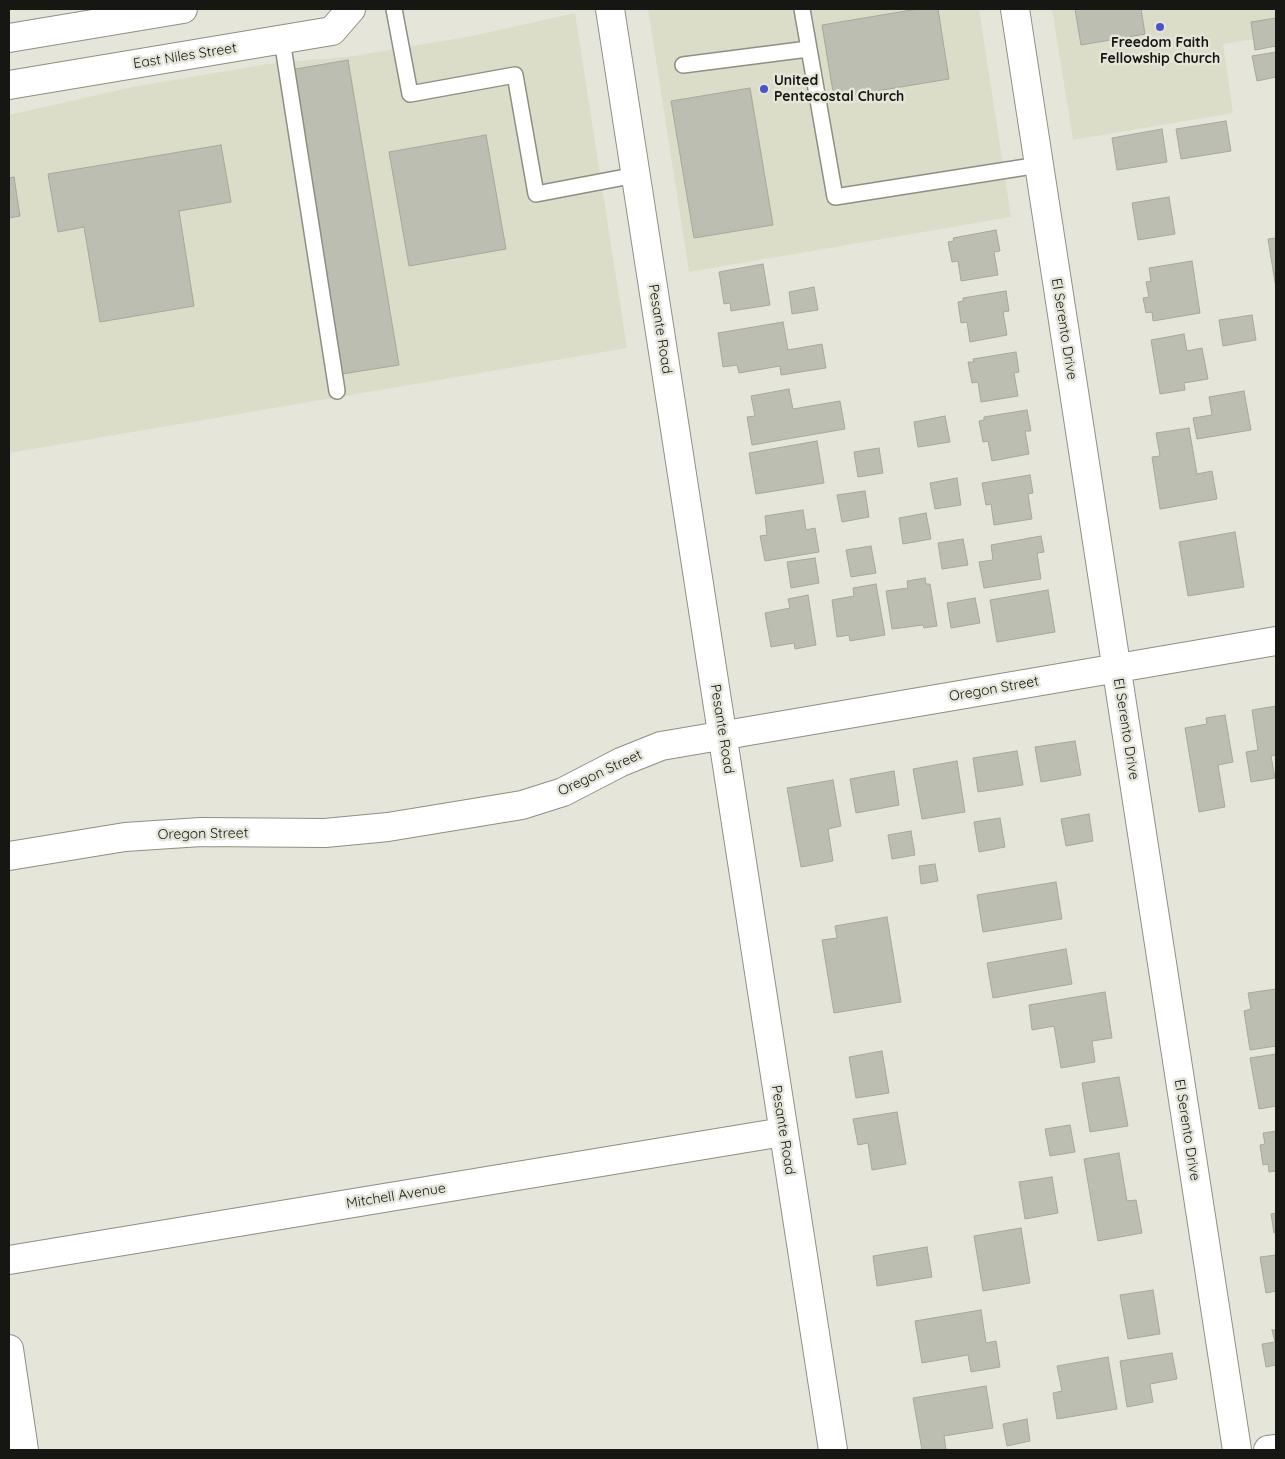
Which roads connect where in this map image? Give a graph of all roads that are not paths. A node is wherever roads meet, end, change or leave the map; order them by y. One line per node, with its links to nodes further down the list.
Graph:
1 (351, 9): 8 (street, East Niles Street)
2 (394, 9): 13 (lane)
3 (610, 9): 13 (street, Pesante Road)
4 (802, 9): 9 (lane)
5 (1015, 9): 12 (street, El Serento Drive)
6 (167, 10): 7 (street)
7 (9, 38)
8 (282, 40): 11 (street, East Niles Street); 14 (lane)
9 (808, 49): 10 (lane); 12 (lane)
10 (683, 65)
11 (9, 85)
12 (1039, 165): 16 (street, El Serento Drive)
13 (636, 175): 17 (street, Pesante Road)
14 (337, 391)
15 (1276, 641): 16 (street, Oregon Street)
16 (1116, 668): 17 (street, Oregon Street); 25 (street, El Serento Drive)
17 (722, 735): 18 (street, Oregon Street); 19 (street, Pesante Road)
18 (9, 856)
19 (783, 1132): 20 (street, Mitchell Avenue); 24 (street, Pesante Road)
20 (9, 1260)
21 (9, 1350): 23 (street)
22 (1276, 1449): 26 (street)
23 (24, 1450)
24 (833, 1450)
25 (1237, 1450)
26 (1268, 1450)

